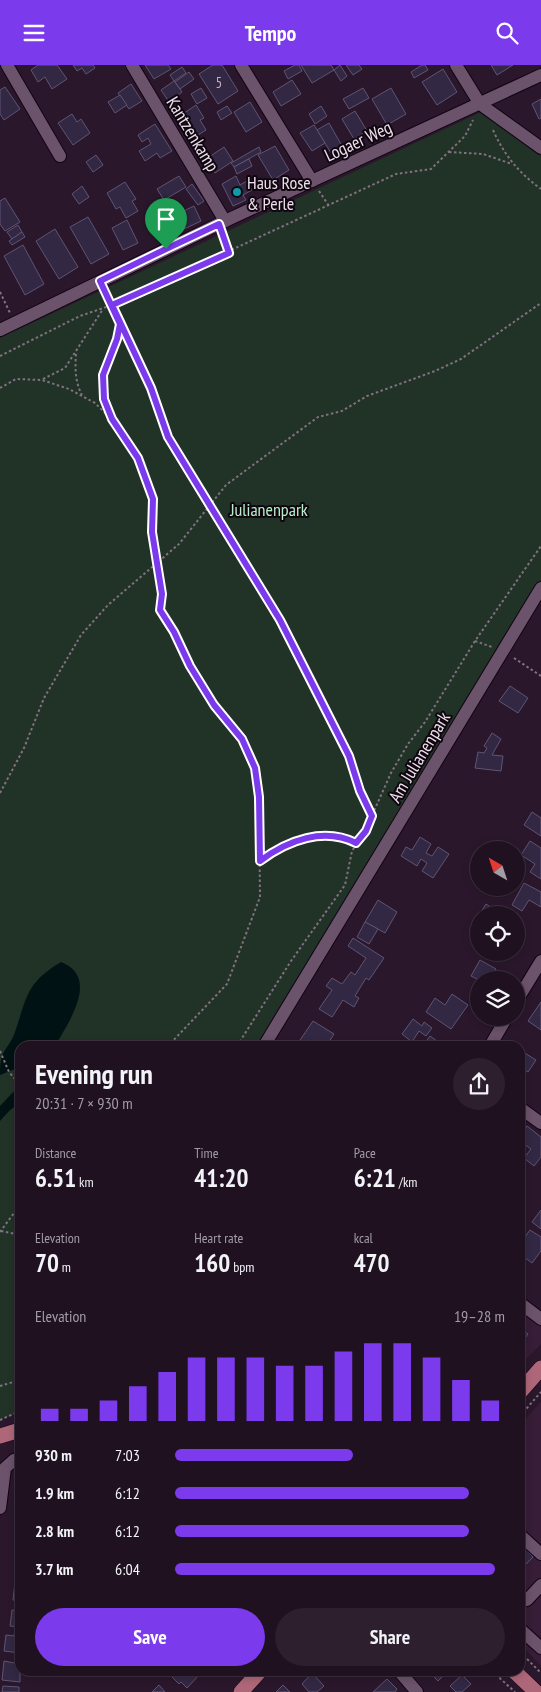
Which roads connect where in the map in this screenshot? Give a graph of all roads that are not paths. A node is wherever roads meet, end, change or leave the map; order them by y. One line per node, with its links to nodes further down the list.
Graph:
1 (7, 65): 8 (street)
2 (132, 65): 10 (street, Kantzenkamp)
3 (241, 65): 9 (street)
4 (456, 65): 6 (street)
5 (541, 75): 6 (street, Logaer Weg)
6 (481, 104): 7 (street); 9 (street, Logaer Weg)
7 (541, 148)
8 (60, 156)
9 (312, 181): 10 (street, Logaer Weg)
10 (222, 222): 11 (street, Logaer Weg)
11 (0, 330)
12 (541, 588): 16 (street, Am Julianenpark)
13 (541, 961): 14 (street)
14 (525, 988)
15 (502, 1026): 17 (street)
16 (267, 1041)
17 (493, 1041)
18 (525, 1111): 19 (street)
19 (541, 1123)
20 (525, 1307): 21 (street)
21 (541, 1319)
22 (541, 1368): 23 (main road)
23 (525, 1386)
24 (15, 1432): 25 (main road)
25 (0, 1436)
26 (15, 1460): 27 (street)
27 (0, 1508)
28 (525, 1540): 29 (street)
29 (541, 1554)
30 (541, 1585): 31 (street)
31 (525, 1600)
32 (525, 1634): 33 (street)
33 (541, 1648)
34 (257, 1676): 37 (main road)
35 (403, 1676): 38 (street)
36 (519, 1676): 39 (main road)
37 (247, 1690)
38 (417, 1692)
39 (536, 1692)

